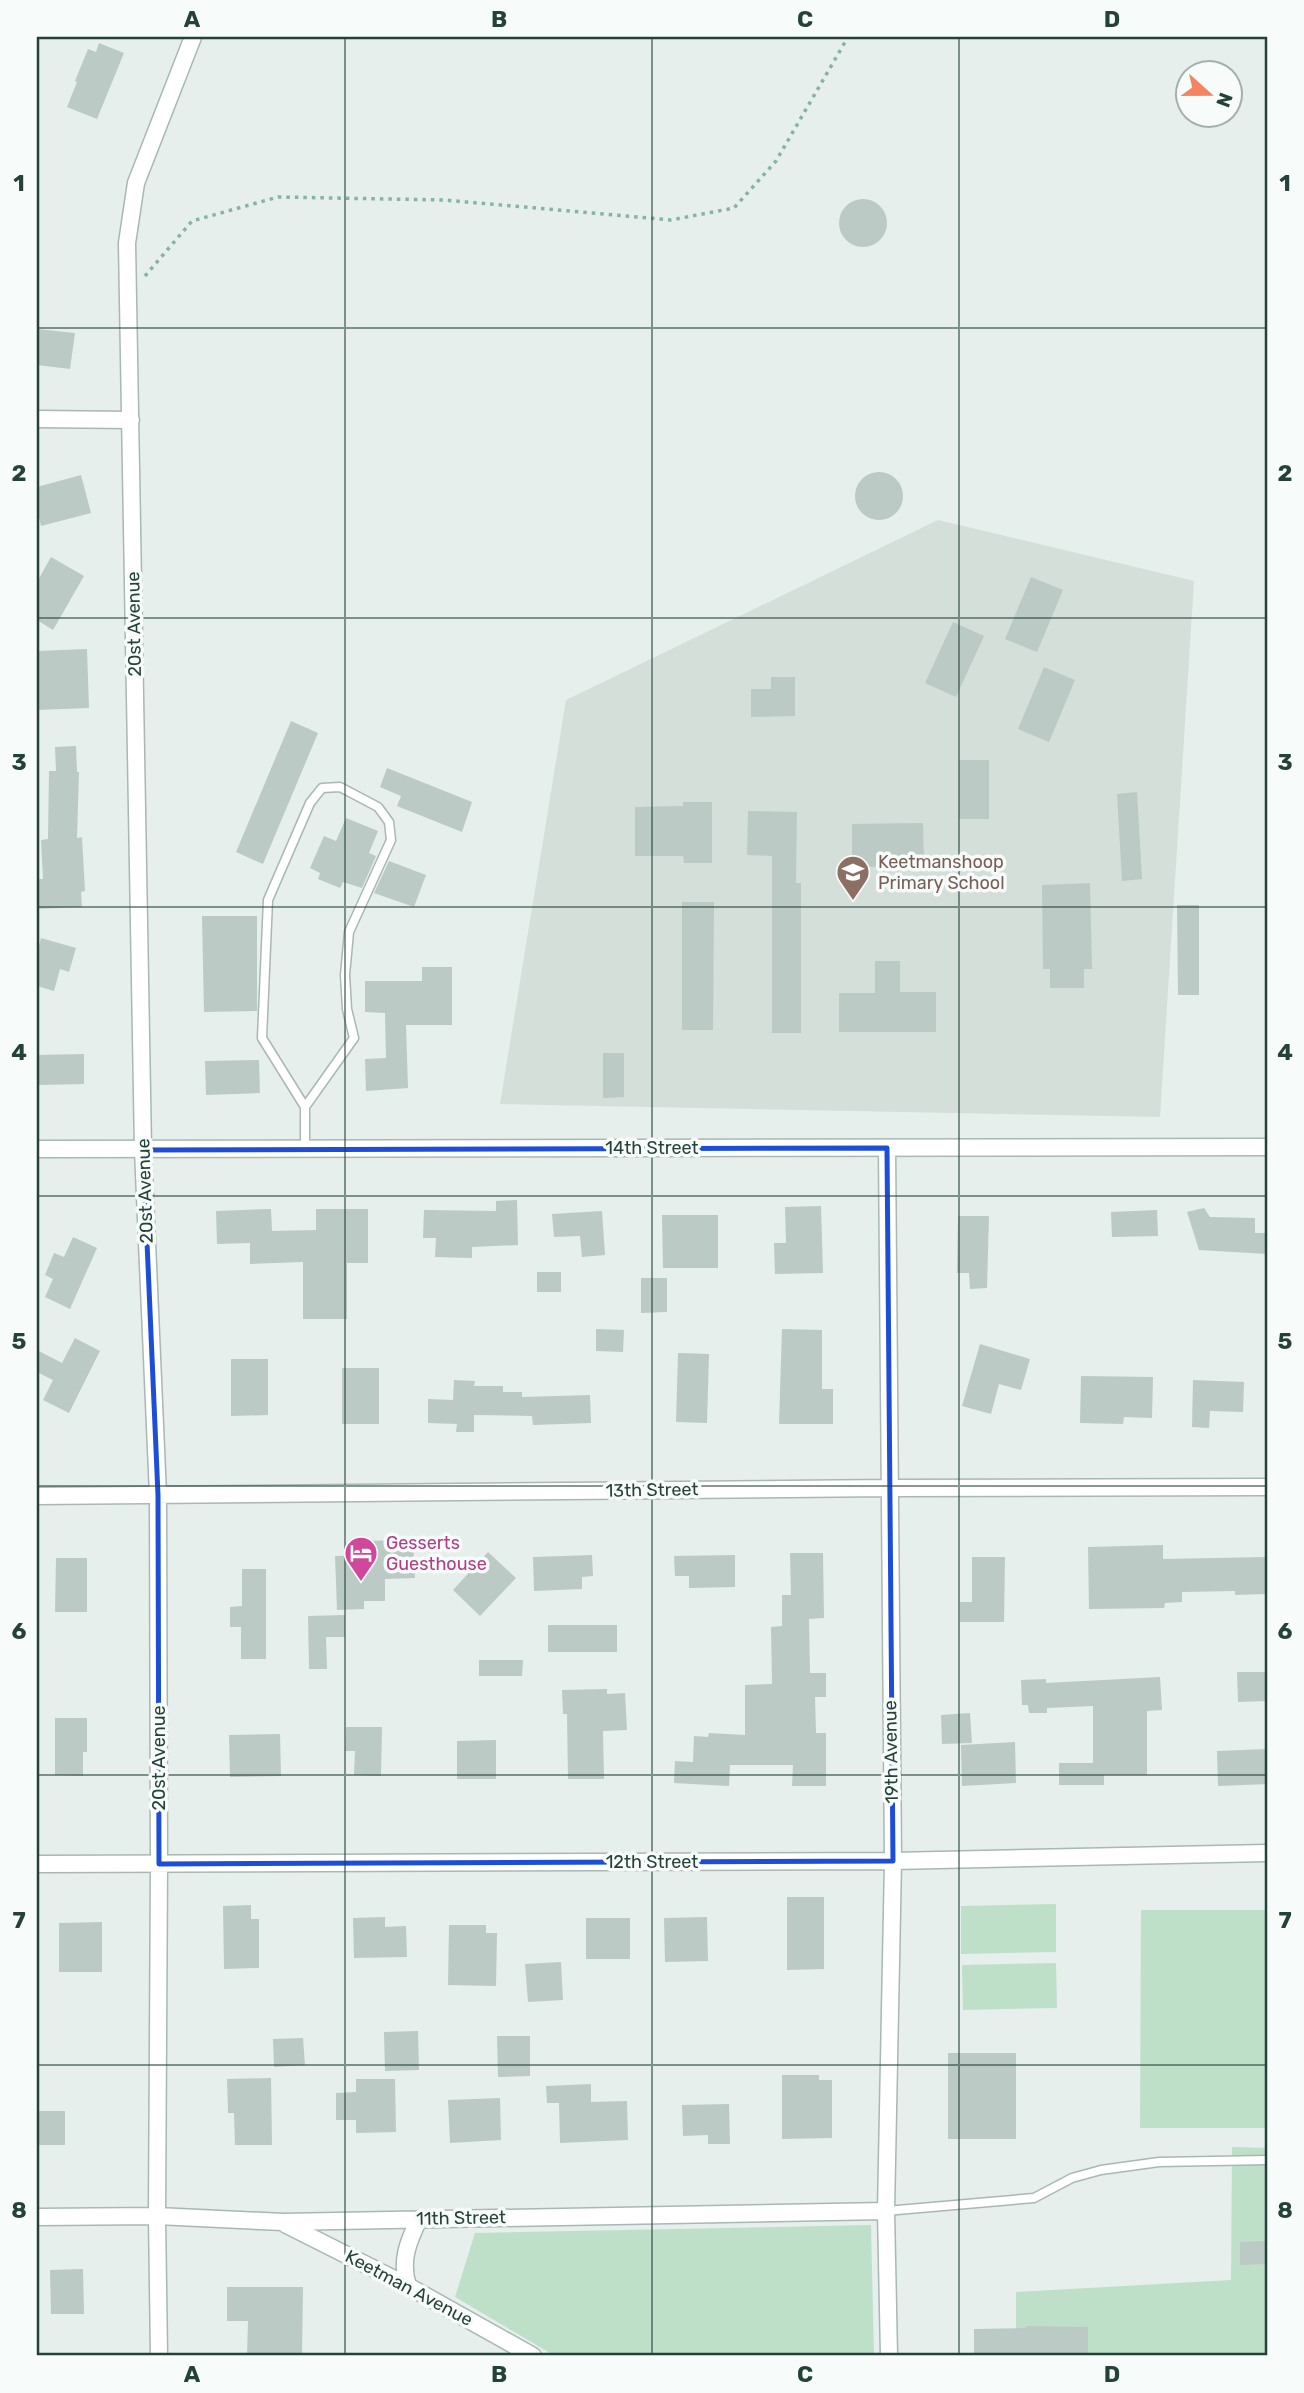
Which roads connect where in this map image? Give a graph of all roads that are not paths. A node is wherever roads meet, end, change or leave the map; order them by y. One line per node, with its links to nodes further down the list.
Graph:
1 (193, 37): 3 (street, 20st Avenue)
2 (37, 419): 3 (street)
3 (131, 420): 8 (street, 20st Avenue)
4 (305, 1107): 4 (lane); 9 (lane)
5 (1267, 1147): 6 (street, 14th Street)
6 (887, 1148): 9 (street, 14th Street); 11 (street, 19th Avenue)
7 (37, 1149): 8 (street, 14th Street)
8 (143, 1150): 9 (street, 14th Street); 12 (street, 20st Avenue)
9 (305, 1150)
10 (1267, 1487): 11 (street, 13th Street)
11 (888, 1488): 12 (street, 13th Street); 15 (street, 19th Avenue)
12 (158, 1495): 13 (street, 13th Street); 17 (street, 20st Avenue)
13 (37, 1496)
14 (1267, 1853): 15 (street, 12th Street)
15 (892, 1861): 17 (street, 12th Street); 19 (street, 19th Avenue)
16 (37, 1864): 17 (street, 12th Street)
17 (159, 1864): 20 (street, 20st Avenue)
18 (1267, 2160): 19 (lane)
19 (886, 2211): 22 (street, 11th Street); 27 (street, 19th Avenue)
20 (156, 2216): 21 (street, 11th Street); 23 (street, 11th Street); 25 (street, 20st Avenue)
21 (37, 2217)
22 (419, 2219): 23 (street, 11th Street); 24 (street)
23 (283, 2222): 24 (street, Keetman Avenue)
24 (408, 2286): 26 (street, Keetman Avenue)
25 (159, 2356)
26 (533, 2356)
27 (889, 2356)

